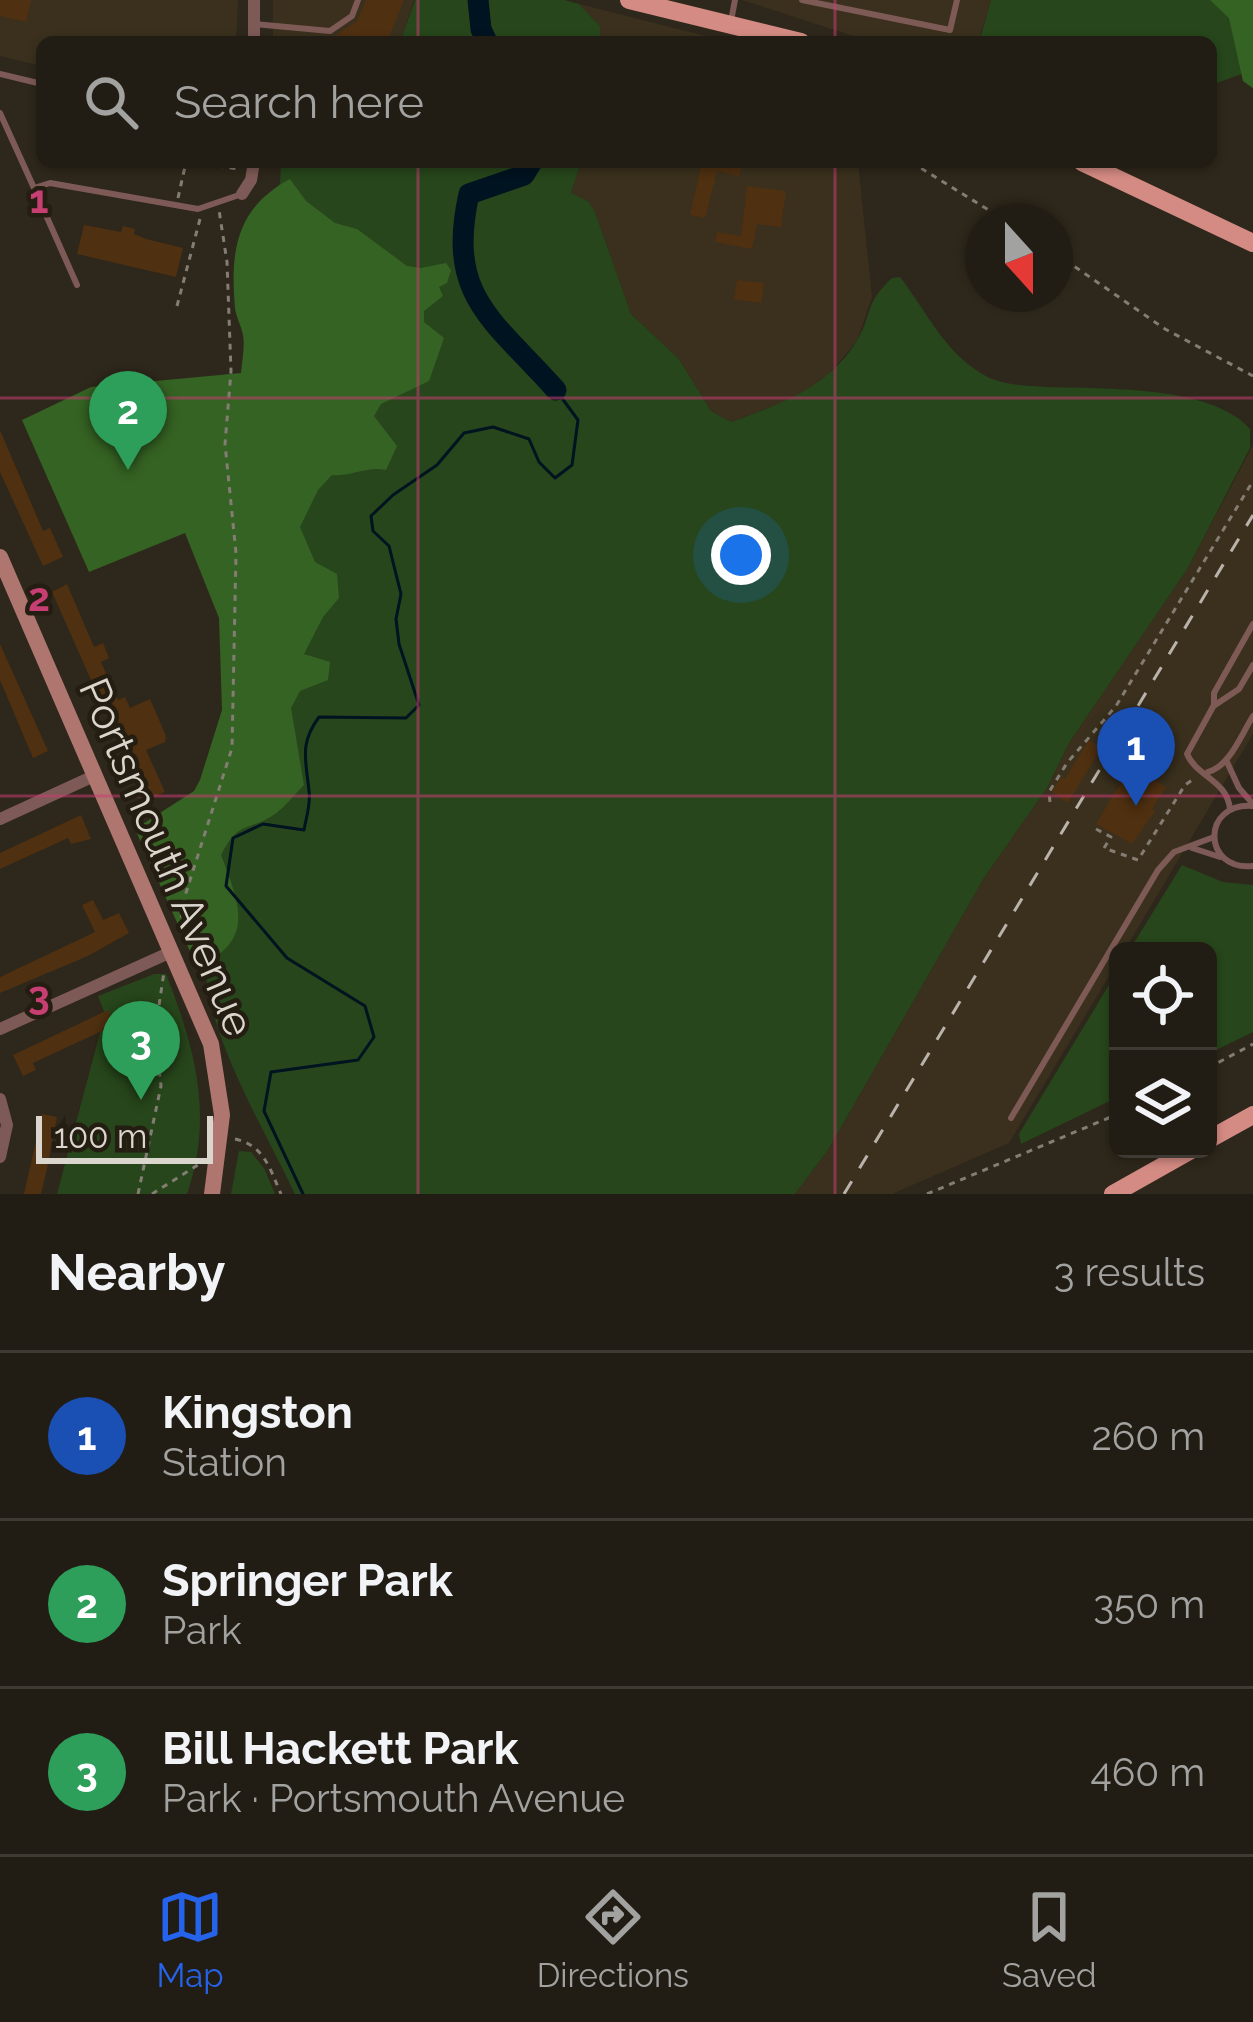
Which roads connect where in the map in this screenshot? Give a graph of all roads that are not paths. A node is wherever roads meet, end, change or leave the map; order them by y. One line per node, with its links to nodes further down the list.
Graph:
1 (254, 0): 7 (street)
2 (358, 0): 7 (lane)
3 (735, 0): 8 (lane)
4 (802, 0): 5 (lane)
5 (957, 0)
6 (634, 1): 8 (main road)
7 (254, 24): 9 (street)
8 (730, 25): 10 (main road)
9 (254, 36)
10 (776, 36)
11 (0, 74): 12 (lane)
12 (36, 83)
13 (0, 113): 16 (lane)
14 (253, 168): 17 (street)
15 (1095, 168): 18 (main road)
16 (34, 188): 17 (lane); 19 (lane)
17 (242, 194)
18 (1253, 243)
19 (77, 286)
20 (0, 556): 27 (main road, Portsmouth Avenue)
21 (1253, 624): 23 (lane)
22 (1253, 665): 23 (lane)
23 (1214, 705): 26 (lane)
24 (1253, 716): 25 (lane)
25 (1226, 760): 26 (lane); 28 (lane)
26 (1204, 772): 29 (lane)
27 (95, 776): 30 (street); 35 (main road, Portsmouth Avenue)
28 (1253, 805): 29 (lane)
29 (1230, 809): 31 (lane)
30 (0, 819)
31 (1214, 837): 32 (lane); 33 (lane)
32 (1189, 847): 33 (lane); 39 (lane)
33 (1223, 858): 34 (lane)
34 (1253, 866)
35 (175, 945): 36 (street); 43 (main road, Portsmouth Avenue)
36 (0, 1029)
37 (0, 1099): 41 (street)
38 (1253, 1114): 40 (main road)
39 (1011, 1118)
40 (1217, 1135)
41 (0, 1157)
42 (1176, 1158): 44 (main road)
43 (212, 1194)
44 (1114, 1194)

